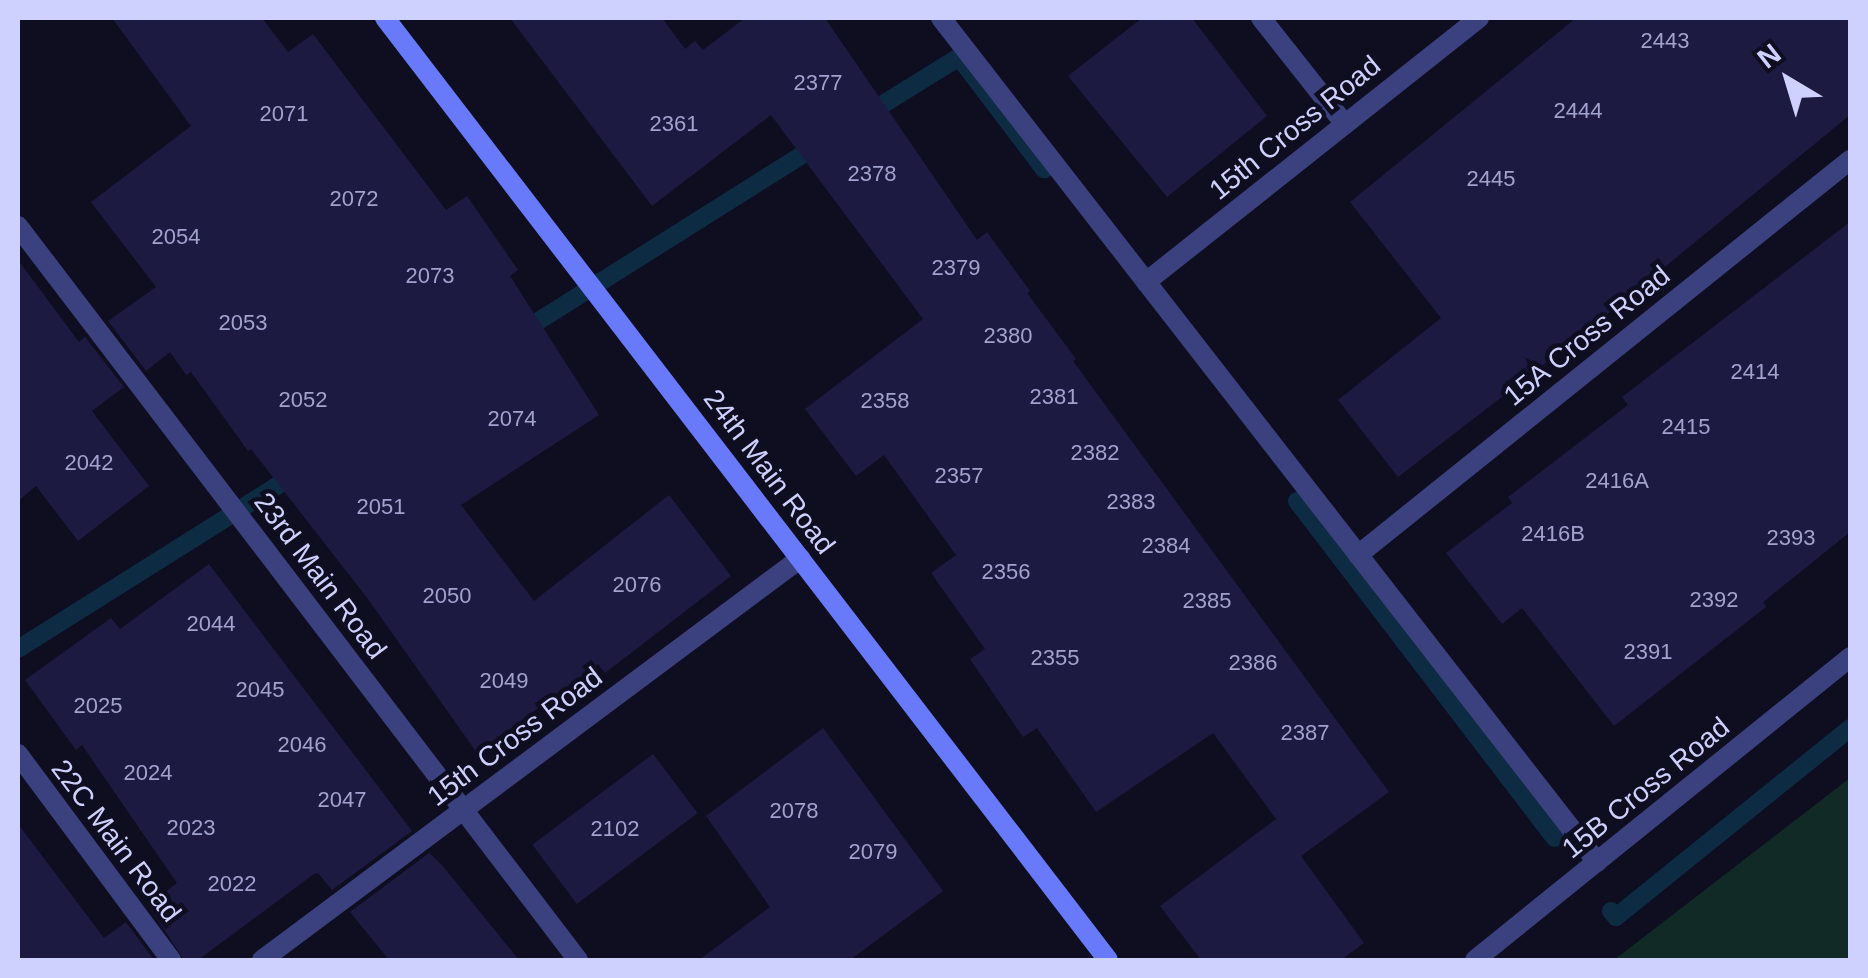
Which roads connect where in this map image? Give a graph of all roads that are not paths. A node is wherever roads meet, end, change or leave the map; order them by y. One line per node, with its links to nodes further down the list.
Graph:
1 (385, 18): 10 (street, 24th Main Road)
2 (941, 18): 8 (street)
3 (1261, 18): 5 (street)
4 (1479, 18): 5 (street, 15th Cross Road)
5 (1344, 123): 8 (street, 15th Cross Road)
6 (1850, 160): 9 (street, 15A Cross Road)
7 (18, 226): 13 (street, 23rd Main Road)
8 (1146, 282): 9 (street)
9 (1358, 555): 14 (street)
10 (801, 558): 13 (street, 15th Cross Road); 18 (street, 24th Main Road)
11 (1850, 657): 14 (street, 15B Cross Road)
12 (18, 754): 15 (street, 22C Main Road)
13 (464, 810): 16 (street, 15th Cross Road); 17 (street, 23rd Main Road)
14 (1597, 862): 19 (street, 15B Cross Road)
15 (171, 960)
16 (262, 960)
17 (578, 960)
18 (1108, 960)
19 (1475, 960)

